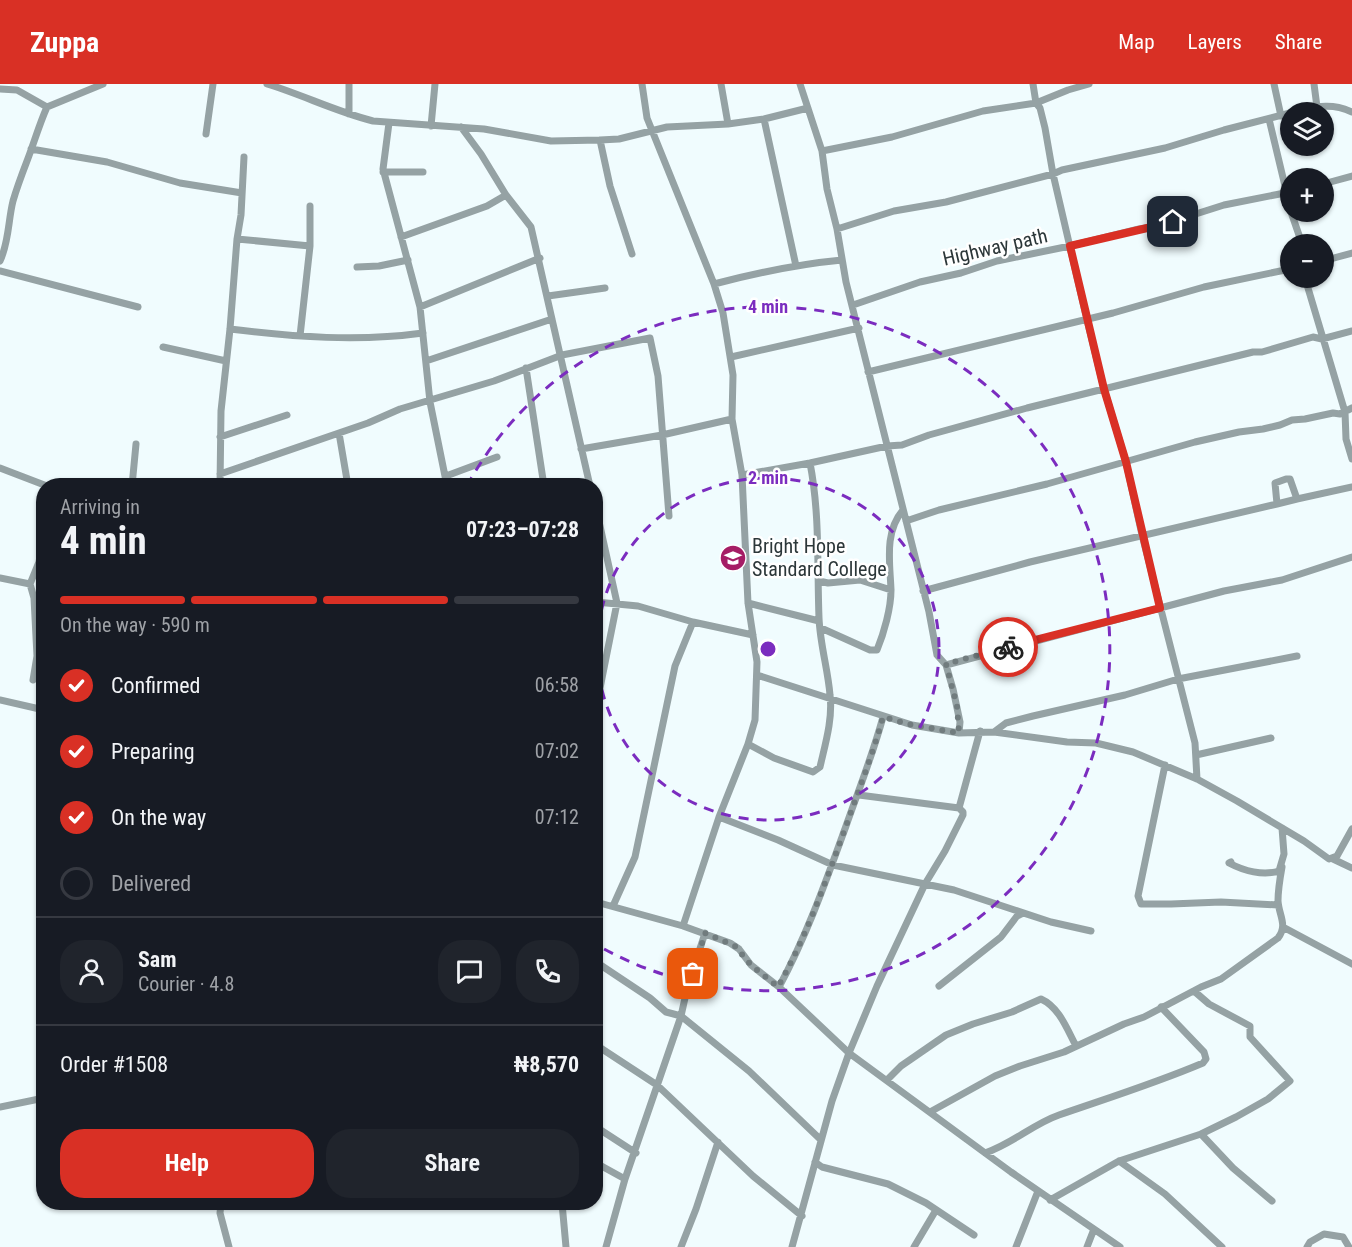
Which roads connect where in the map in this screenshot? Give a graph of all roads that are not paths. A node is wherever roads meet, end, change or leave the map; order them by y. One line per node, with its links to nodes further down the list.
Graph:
1 (100, 84): 17 (street)
2 (213, 84): 30 (street)
3 (267, 84): 21 (street)
4 (349, 84): 21 (street)
5 (435, 84): 27 (street)
6 (642, 84): 29 (street)
7 (721, 84): 26 (street)
8 (1033, 84): 15 (street)
9 (1089, 84): 15 (street)
10 (1274, 84): 19 (street)
11 (1314, 84): 14 (street)
12 (803, 85): 18 (street)
13 (0, 89): 17 (street)
14 (1316, 102)
15 (1036, 103): 33 (street); 38 (street)
16 (1334, 106): 20 (street)
17 (47, 107): 32 (street)
18 (808, 108): 23 (street); 33 (street)
19 (1280, 111)
20 (1352, 112)
21 (349, 114): 25 (street)
22 (1280, 116): 24 (street)
23 (764, 119): 26 (street); 57 (street)
24 (1269, 119): 35 (street); 38 (street)
25 (389, 123): 27 (street); 36 (street)
26 (728, 124): 29 (street)
27 (431, 126): 28 (street)
28 (461, 127): 31 (street); 43 (street)
29 (653, 131): 31 (street); 61 (street)
30 (206, 134)
31 (600, 140): 51 (street)
32 (31, 149): 41 (street); 56 (street)
33 (822, 151): 45 (street)
34 (244, 157): 41 (street)
35 (1282, 168)
36 (383, 172): 37 (street); 46 (street)
37 (423, 172)
38 (1053, 174): 45 (street); 49 (street)
39 (1352, 176): 40 (street)
40 (1334, 181)
41 (242, 193): 47 (street)
42 (1280, 194): 49 (street, Highway path)
43 (506, 195): 46 (street); 52 (street)
44 (310, 206): 48 (street)
45 (837, 229): 55 (street)
46 (401, 237): 54 (street)
47 (237, 239): 48 (street); 71 (street)
48 (310, 246): 74 (street)
49 (1070, 246): 65 (street, Highway path); 69 (street)
50 (1352, 253): 53 (street)
51 (632, 254)
52 (540, 258): 64 (street); 66 (street)
53 (1334, 258)
54 (408, 260): 58 (street); 66 (street)
55 (842, 260): 57 (street); 65 (street)
56 (0, 261)
57 (796, 266): 61 (street)
58 (357, 267)
59 (0, 271): 67 (street)
60 (1280, 271): 69 (street)
61 (714, 284): 78 (street)
62 (605, 288): 64 (street)
63 (1308, 288): 75 (street)
64 (548, 296): 68 (street)
65 (853, 304): 70 (street)
66 (420, 307): 73 (street)
67 (138, 308)
68 (552, 319): 77 (street); 80 (street)
69 (1087, 320): 82 (street); 83 (street)
70 (859, 328): 78 (street); 82 (street)
71 (230, 329): 74 (street); 79 (street)
72 (1352, 331): 75 (street)
73 (423, 333): 74 (street); 80 (street)
74 (300, 336)
75 (1322, 339): 83 (street); 86 (street)
76 (163, 347): 79 (street)
77 (562, 355): 81 (street); 90 (street); 94 (street)
78 (731, 357): 88 (street)
79 (226, 361): 91 (street)
80 (426, 361): 84 (street)
81 (526, 368): 84 (street); 106 (street)
82 (868, 372): 93 (street)
83 (1104, 389): 93 (street); 97 (street)
84 (430, 402): 89 (street); 101 (street)
85 (1352, 408): 86 (street)
86 (1345, 412): 96 (street); 97 (street)
87 (287, 415): 91 (street)
88 (732, 419): 90 (street); 102 (street)
89 (339, 433): 100 (street); 105 (street)
90 (662, 435): 94 (street); 113 (street)
91 (220, 436): 100 (street)
92 (136, 444): 103 (street)
93 (887, 446): 98 (street); 112 (street)
94 (581, 449): 107 (street)
95 (497, 456): 101 (street)
96 (1352, 459)
97 (1126, 462): 114 (street); 115 (street)
98 (810, 463): 102 (street); 120 (street)
99 (0, 468): 108 (street)
100 (220, 474): 104 (street)
101 (446, 476)
102 (742, 476): 128 (street)
103 (133, 478)
104 (220, 478)
105 (347, 478)
106 (543, 478)
107 (588, 478)
108 (36, 482)
109 (1352, 486): 110 (street)
110 (1297, 499): 111 (street); 111 (street)
111 (1277, 504): 115 (street)
112 (903, 510): 114 (street); 123 (street)
113 (669, 516)
114 (906, 520): 124 (street)
115 (1142, 536): 124 (street); 129 (street)
116 (603, 540): 127 (street)
117 (1352, 557): 129 (street)
118 (36, 569): 122 (street)
119 (0, 578): 122 (street)
120 (819, 581): 121 (street); 125 (street)
121 (828, 583): 123 (street); 125 (street)
122 (30, 584): 133 (street)
123 (891, 590): 131 (street)
124 (923, 591): 136 (street)
125 (820, 595): 131 (street)
126 (603, 602): 127 (street)
127 (617, 603): 130 (street); 137 (street)
128 (748, 603): 131 (street); 132 (street)
129 (1160, 608): 136 (street); 140 (street)
130 (693, 622): 132 (street); 166 (street)
131 (820, 624): 141 (street)
132 (753, 635): 138 (street)
133 (36, 637)
134 (1297, 656): 140 (street)
135 (36, 662): 139 (street)
136 (946, 664): 147 (street)
137 (603, 673)
138 (757, 675): 141 (street); 149 (street)
139 (33, 680)
140 (1178, 680): 146 (street); 150 (street)
141 (831, 698): 144 (street); 149 (street)
142 (0, 700): 143 (street)
143 (36, 708)
144 (883, 717): 147 (street); 153 (street)
145 (980, 731): 146 (street); 147 (street); 154 (street)
146 (993, 732): 151 (street)
147 (959, 733)
148 (1271, 738): 150 (street)
149 (748, 744): 155 (street)
150 (1196, 755): 152 (street)
151 (1166, 765): 152 (street); 165 (street)
152 (1197, 779): 156 (street)
153 (859, 795): 154 (street); 160 (street)
154 (959, 808): 163 (street)
155 (719, 818): 160 (street); 168 (street)
156 (1282, 828): 158 (street); 161 (street)
157 (1352, 830): 158 (street)
158 (1333, 859): 162 (street)
159 (1231, 862): 161 (street)
160 (833, 865): 163 (street); 175 (street)
161 (1282, 867): 165 (street)
162 (1352, 868)
163 (924, 884): 167 (street); 181 (street)
164 (603, 904): 166 (street)
165 (1278, 905): 169 (street)
166 (613, 906): 168 (street)
167 (1019, 913): 170 (street); 174 (street)
168 (683, 926): 171 (street)
169 (1283, 927): 172 (street); 176 (street)
170 (1091, 931)
171 (705, 933): 175 (street); 178 (street)
172 (1352, 964)
173 (603, 967): 178 (street)
174 (939, 986)
175 (778, 987): 181 (street)
176 (1194, 992): 177 (street); 188 (street)
177 (1161, 1007): 179 (street); 192 (street)
178 (681, 1016): 183 (street); 189 (street)
179 (1077, 1046): 182 (street); 186 (street)
180 (603, 1050): 183 (street)
181 (849, 1053): 182 (street); 189 (street)
182 (887, 1080): 186 (street)
183 (657, 1085): 190 (street); 191 (street)
184 (36, 1100): 185 (street)
185 (0, 1107)
186 (930, 1112): 192 (street)
187 (603, 1132): 191 (street)
188 (1201, 1134): 193 (street); 201 (street)
189 (821, 1140): 194 (street)
190 (718, 1142): 205 (street); 211 (street)
191 (636, 1153): 198 (street)
192 (985, 1153): 199 (street)
193 (1119, 1161): 200 (street); 217 (street)
194 (815, 1162): 196 (street); 197 (street)
195 (603, 1167): 198 (street)
196 (822, 1167): 197 (street); 204 (street)
197 (813, 1170): 205 (street)
198 (626, 1179): 210 (street)
199 (1038, 1191): 200 (street); 214 (street)
200 (1050, 1200): 206 (street)
201 (1272, 1202)
202 (220, 1210): 208 (street)
203 (563, 1210): 209 (street)
204 (936, 1210): 207 (street); 213 (street)
205 (802, 1216): 212 (street)
206 (1094, 1229): 215 (street); 216 (street)
207 (974, 1234)
208 (229, 1247)
209 (566, 1247)
210 (606, 1247)
211 (681, 1247)
212 (792, 1247)
213 (914, 1247)
214 (1016, 1247)
215 (1087, 1247)
216 (1120, 1247)
217 (1222, 1247)
218 (1307, 1247): 219 (street)
219 (1349, 1247)

